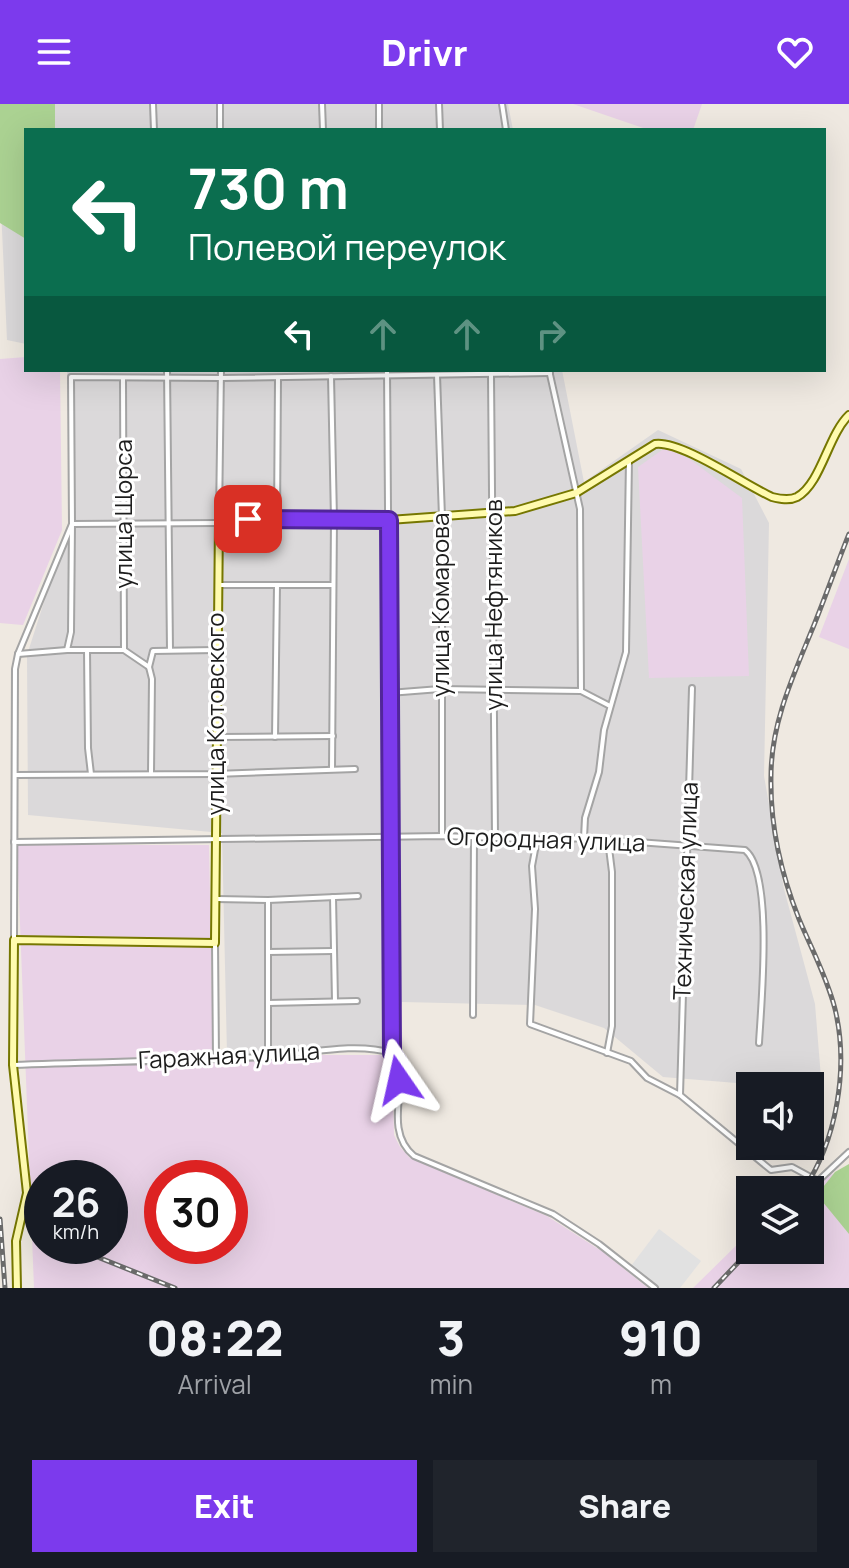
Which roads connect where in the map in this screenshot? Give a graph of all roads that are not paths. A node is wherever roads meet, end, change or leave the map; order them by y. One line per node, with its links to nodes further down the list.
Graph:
1 (153, 104): 7 (street)
2 (220, 104): 8 (street)
3 (322, 104): 9 (street)
4 (379, 104): 10 (street)
5 (439, 104): 11 (street)
6 (502, 104): 12 (street)
7 (154, 128)
8 (220, 128)
9 (323, 128)
10 (379, 128)
11 (440, 128)
12 (506, 128)
13 (118, 372): 24 (street, улица Щорса)
14 (167, 372): 21 (street)
15 (221, 372): 25 (street, улица Котовского)
16 (387, 372): 23 (street)
17 (550, 372): 18 (street); 28 (street)
18 (491, 374): 19 (street); 29 (street, улица Нефтяников)
19 (437, 375): 23 (street); 30 (street, улица Комарова)
20 (331, 376): 22 (street); 23 (street); 32 (street)
21 (167, 377): 24 (street); 25 (street); 37 (street)
22 (278, 377): 25 (street); 31 (street)
23 (387, 377): 33 (street)
24 (120, 378): 35 (street); 36 (street, улица Щорса)
25 (221, 378): 34 (street, улица Котовского)
26 (849, 415): 27 (street)
27 (629, 460): 28 (street); 53 (street)
28 (576, 493): 29 (street); 51 (street)
29 (494, 514): 30 (street); 50 (street, улица Нефтяников)
30 (442, 517): 33 (street); 49 (street, улица Комарова)
31 (277, 519): 32 (street); 34 (street)
32 (334, 519): 33 (street); 40 (street)
33 (389, 520): 52 (street)
34 (219, 521): 37 (street); 38 (street, улица Котовского)
35 (72, 524): 36 (street); 41 (street); 46 (street)
36 (124, 525): 37 (street); 43 (street, улица Щорса)
37 (170, 525): 44 (street)
38 (217, 585): 39 (street); 45 (street, улица Котовского)
39 (277, 585): 40 (street); 56 (street)
40 (333, 585): 54 (street)
41 (67, 650): 42 (street); 46 (street)
42 (87, 650): 43 (street); 59 (street)
43 (124, 650): 47 (street)
44 (170, 650): 45 (street); 47 (street)
45 (216, 650): 55 (street, улица Котовского)
46 (18, 654): 62 (street)
47 (149, 667): 60 (street)
48 (692, 688): 72 (street, Техническая улица)
49 (440, 689): 50 (street); 52 (street); 63 (street, улица Комарова)
50 (494, 690): 51 (street); 65 (street, улица Нефтяников)
51 (581, 691): 53 (street)
52 (388, 693): 67 (street)
53 (610, 706): 68 (street)
54 (333, 736): 56 (street); 57 (street)
55 (216, 737): 56 (street); 61 (street, улица Котовского)
56 (275, 737)
57 (332, 769): 58 (street); 61 (street)
58 (355, 769)
59 (91, 774): 60 (street); 62 (street)
60 (151, 774): 61 (street)
61 (215, 774): 66 (street, улица Котовского)
62 (15, 775): 71 (street)
63 (442, 836): 64 (street, Огородная улица); 67 (street, Огородная улица)
64 (474, 836): 65 (street, Огородная улица); 84 (street)
65 (495, 836): 69 (street, Огородная улица)
66 (216, 837): 67 (street, Огородная улица); 71 (street); 75 (street, улица Котовского)
67 (390, 837): 86 (street)
68 (584, 838): 69 (street, Огородная улица); 70 (street, Огородная улица)
69 (537, 839): 87 (street)
70 (608, 840): 72 (street, Огородная улица); 87 (street)
71 (14, 842): 77 (street)
72 (686, 847): 85 (street, Огородная улица); 91 (street, Техническая улица)
73 (358, 896): 74 (street)
74 (333, 897): 76 (street); 79 (street)
75 (216, 899): 76 (street); 78 (street, улица Котовского)
76 (268, 900): 80 (street)
77 (14, 940): 78 (street); 90 (street)
78 (215, 943): 89 (street, улица Котовского)
79 (333, 951): 80 (street); 81 (street)
80 (268, 952): 83 (street)
81 (335, 1001): 82 (street); 83 (street)
82 (357, 1001)
83 (267, 1003): 88 (street)
84 (473, 1015)
85 (759, 1043)
86 (392, 1053): 88 (street, Гаражная улица); 94 (street)
87 (607, 1053): 91 (street)
88 (268, 1057): 89 (street, Гаражная улица)
89 (216, 1059): 90 (street, Гаражная улица)
90 (13, 1065): 93 (street)
91 (680, 1095): 92 (street)
92 (849, 1152)
93 (17, 1288)
94 (655, 1288)

